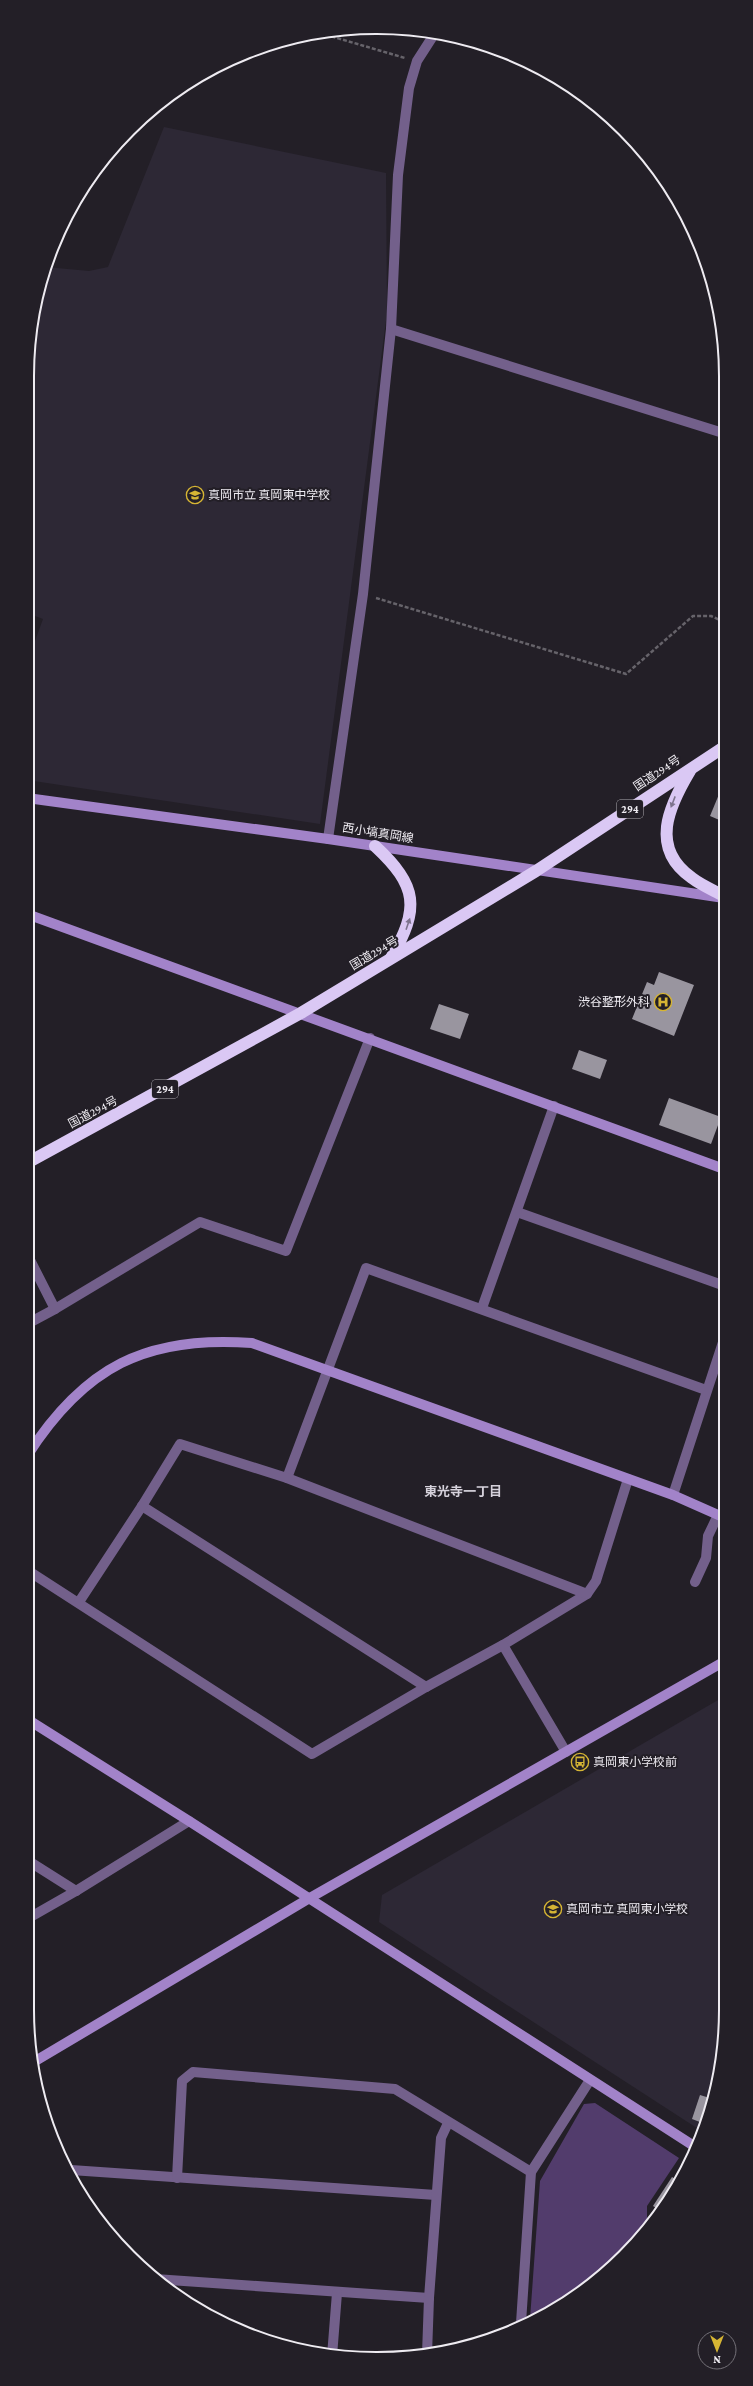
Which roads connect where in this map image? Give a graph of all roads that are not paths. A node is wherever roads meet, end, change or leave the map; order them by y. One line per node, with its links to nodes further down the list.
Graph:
1 (431, 39): 2 (street)
2 (391, 330): 3 (street); 7 (street)
3 (719, 432)
4 (719, 750): 5 (highway, 国道294号 / 294)
5 (691, 768): 9 (highway, 国道294号 / 294); 10 (highway, one-way to 10)
6 (34, 799): 7 (street, 西小塙真岡線)
7 (328, 839): 8 (street, 西小塙真岡線)
8 (375, 846): 9 (street, 西小塙真岡線); 13 (highway, one-way to 8)
9 (536, 871): 11 (street, 西小塙真岡線); 13 (highway, 国道294号 / 294)
10 (719, 894)
11 (719, 896)
12 (34, 917): 14 (street)
13 (391, 959): 14 (highway, 国道294号 / 294)
14 (301, 1013): 15 (street); 17 (highway, 国道294号 / 294)
15 (370, 1038): 16 (street); 23 (street)
16 (554, 1106): 18 (street); 19 (street)
17 (34, 1159)
18 (719, 1167)
19 (517, 1212): 21 (street); 22 (street)
20 (34, 1268): 23 (street)
21 (719, 1284)
22 (482, 1308): 26 (street); 27 (street)
23 (55, 1309): 24 (street)
24 (34, 1320)
25 (719, 1353): 27 (street)
26 (329, 1370): 28 (street); 29 (street); 30 (street)
27 (706, 1390): 31 (street)
28 (34, 1446)
29 (287, 1478): 32 (street); 37 (street)
30 (628, 1479): 31 (street); 37 (street)
31 (673, 1495): 33 (street)
32 (142, 1506): 38 (street); 41 (street)
33 (719, 1515)
34 (719, 1520): 36 (street)
35 (34, 1574): 38 (street)
36 (696, 1582)
37 (587, 1594): 39 (street)
38 (79, 1602): 41 (street)
39 (503, 1645): 41 (street); 43 (street)
40 (719, 1664): 43 (street)
41 (426, 1687)
42 (34, 1724): 44 (street)
43 (566, 1752): 47 (street)
44 (189, 1821): 46 (street); 47 (street)
45 (34, 1864): 46 (street)
46 (76, 1891): 48 (street)
47 (308, 1899): 49 (street); 50 (street)
48 (34, 1915)
49 (38, 2059)
50 (590, 2080): 52 (street); 54 (street)
51 (448, 2123): 54 (street); 55 (street); 56 (street)
52 (691, 2144)
53 (74, 2170): 55 (street)
54 (531, 2172): 60 (street)
55 (177, 2178): 56 (street)
56 (436, 2195): 59 (street)
57 (167, 2280): 58 (street)
58 (337, 2293): 59 (street); 62 (street)
59 (429, 2298): 61 (street)
60 (521, 2320)
61 (427, 2348)
62 (333, 2349)

